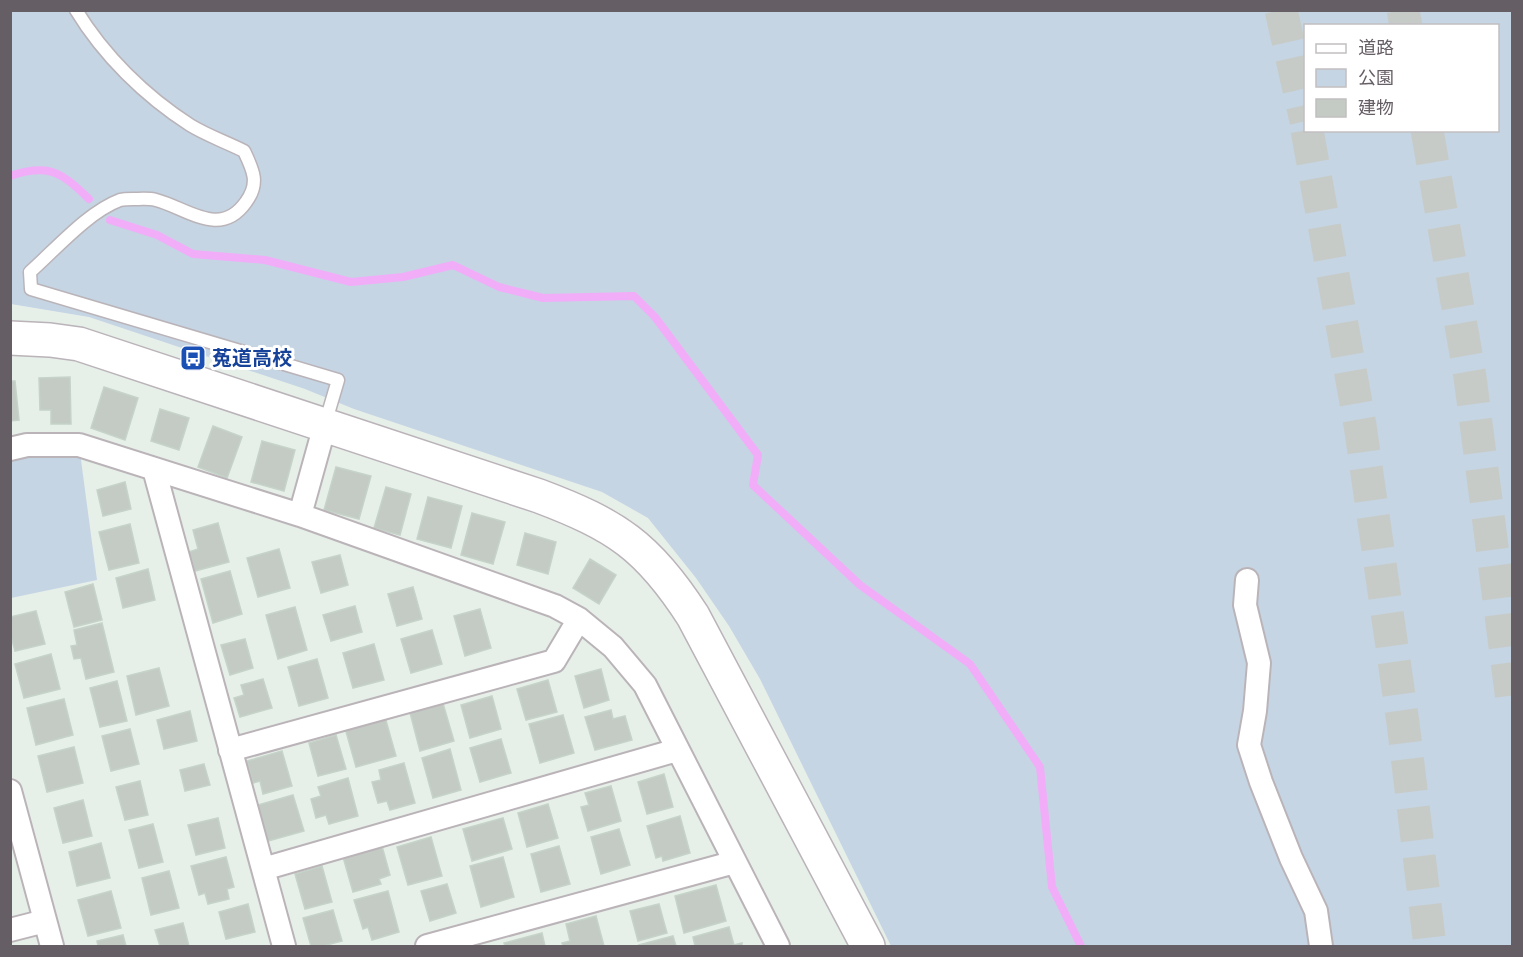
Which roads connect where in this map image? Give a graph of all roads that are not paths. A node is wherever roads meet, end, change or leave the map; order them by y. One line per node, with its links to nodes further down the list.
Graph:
1 (76, 10): 3 (lane)
2 (10, 338): 3 (street)
3 (325, 425): 6 (street); 21 (street)
4 (10, 449): 5 (street)
5 (154, 469): 6 (street); 9 (street)
6 (300, 516): 8 (street)
7 (1247, 580): 22 (street)
8 (579, 620): 9 (street); 10 (street)
9 (230, 750): 14 (street)
10 (677, 750): 13 (street); 14 (street)
11 (10, 791): 12 (street)
12 (14, 818): 15 (street)
13 (735, 862): 19 (street); 20 (street)
14 (263, 869): 18 (street)
15 (45, 921): 16 (street); 17 (street)
16 (10, 930)
17 (52, 946)
18 (284, 946)
19 (427, 946)
20 (778, 946)
21 (868, 946)
22 (1321, 946)

